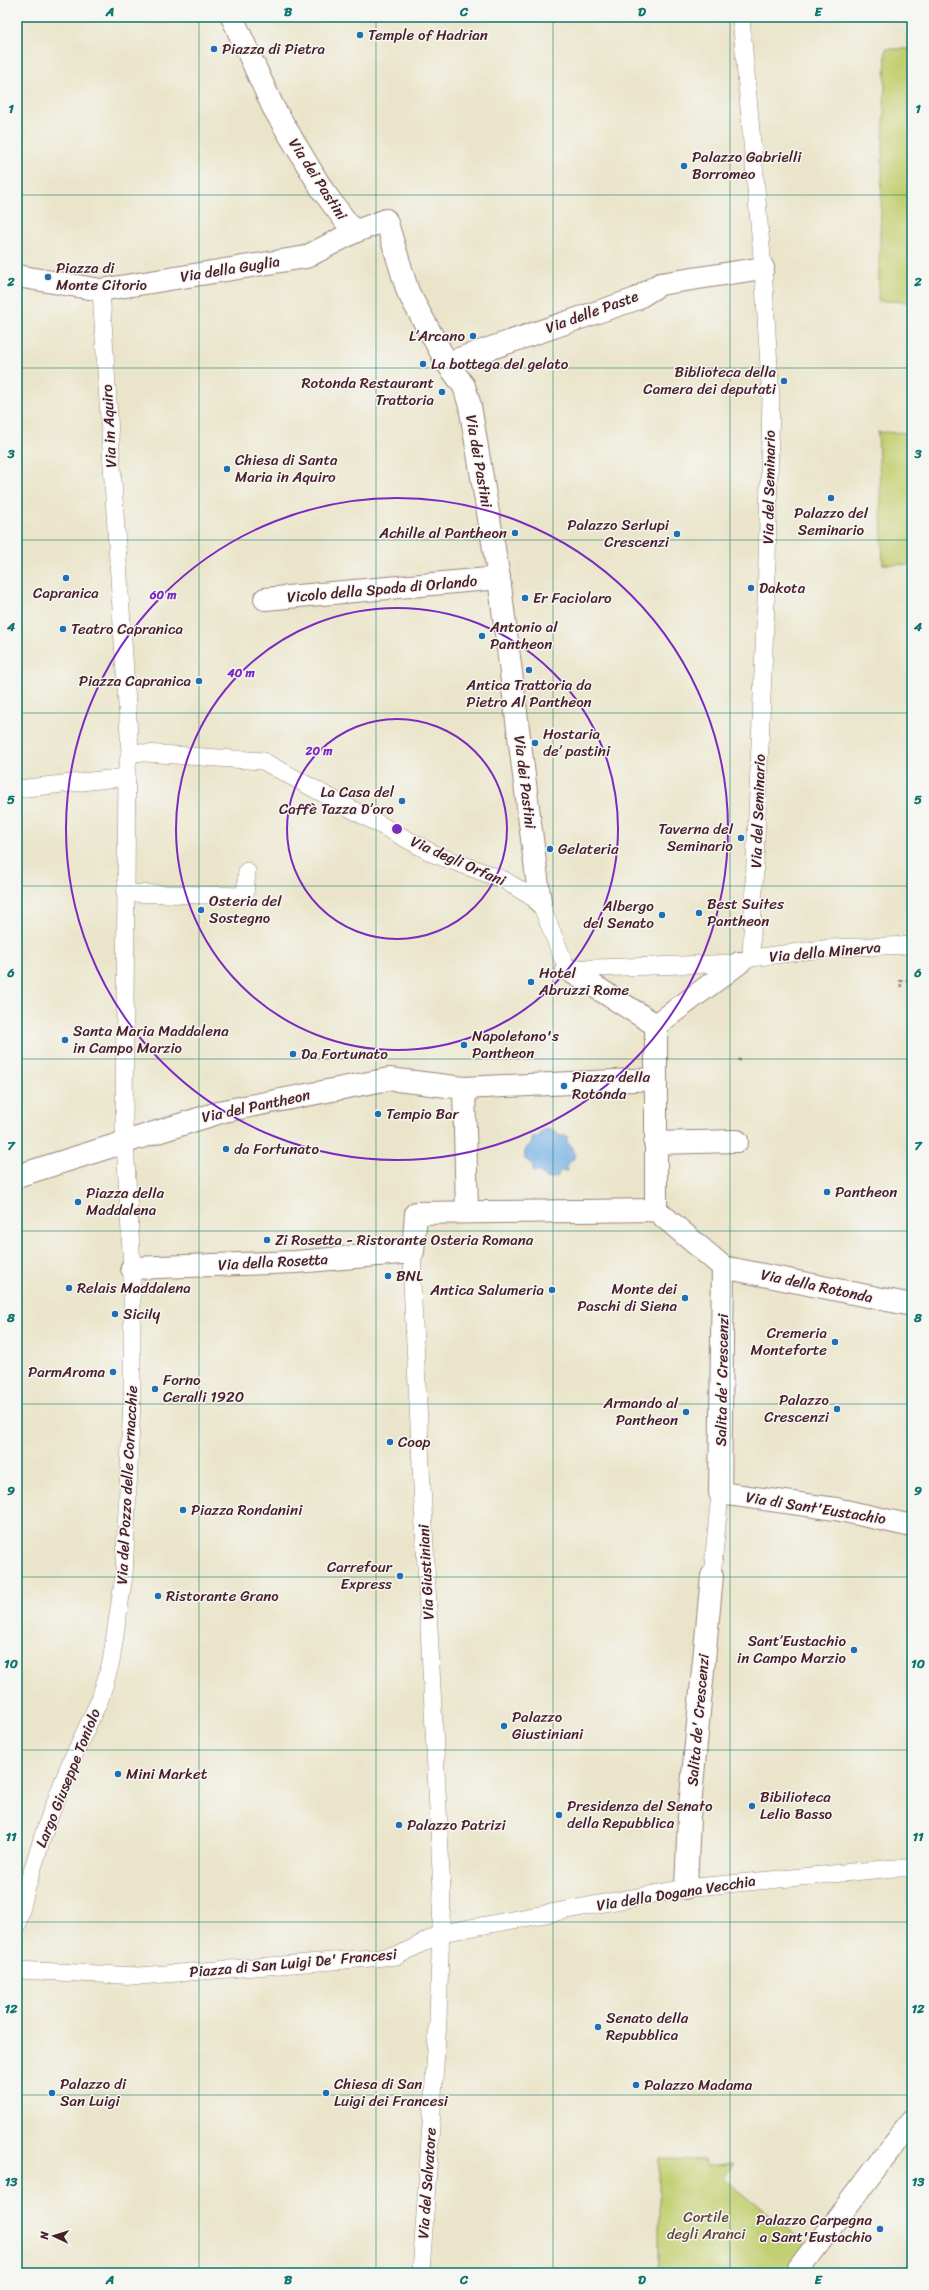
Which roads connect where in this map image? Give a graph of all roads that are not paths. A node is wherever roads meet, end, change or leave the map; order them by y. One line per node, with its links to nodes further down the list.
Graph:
1 (232, 17): 3 (street, Via dei Pastini)
2 (741, 17): 4 (lane, Via del Seminario)
3 (354, 232): 6 (street, Via della Guglia); 7 (street, Via dei Pastini)
4 (763, 268): 7 (street, Via delle Paste); 16 (lane, Via del Seminario)
5 (17, 276): 6 (street)
6 (101, 290): 10 (lane, Via in Aquiro)
7 (447, 363): 8 (street, Via dei Pastini)
8 (499, 578): 9 (street, Vicolo della Spada di Orlando); 14 (street, Via dei Pastini)
9 (265, 599)
10 (128, 766): 11 (lane); 13 (lane); 14 (lane, Via degli Orfani)
11 (17, 789)
12 (247, 871): 13 (lane)
13 (125, 893): 21 (lane)
14 (540, 902): 17 (lane)
15 (912, 945): 16 (lane, Via della Minerva)
16 (745, 961): 17 (lane); 18 (street)
17 (567, 969): 18 (street)
18 (656, 1025): 19 (street)
19 (655, 1079): 20 (street); 23 (street)
20 (464, 1088): 21 (street, Via del Pantheon); 26 (street)
21 (129, 1134): 24 (street); 29 (lane)
22 (737, 1141): 23 (street)
23 (655, 1143): 25 (street)
24 (17, 1176)
25 (656, 1210): 26 (street); 28 (street)
26 (467, 1212): 27 (street)
27 (413, 1252): 29 (street, Via della Rosetta); 38 (lane, Via Giustiniani)
28 (723, 1267): 30 (street, Via della Rotonda); 31 (street, Salita de' Crescenzi)
29 (132, 1268): 34 (lane, Via del Pozzo delle Cornacchie)
30 (912, 1304)
31 (720, 1493): 32 (street, Via di Sant'Eustachio); 33 (lane)
32 (912, 1526)
33 (712, 1576): 36 (street, Salita de' Crescenzi)
34 (100, 1699): 37 (lane, Largo Giuseppe Toniolo)
35 (912, 1868): 36 (lane, Via della Dogana Vecchia)
36 (686, 1888): 38 (lane, Via della Dogana Vecchia)
37 (17, 1927)
38 (442, 1933): 39 (lane, Piazza di San Luigi De' Francesi); 41 (lane, Via del Salvatore)
39 (17, 1970)
40 (912, 2120): 42 (street)
41 (421, 2273)
42 (796, 2273)

